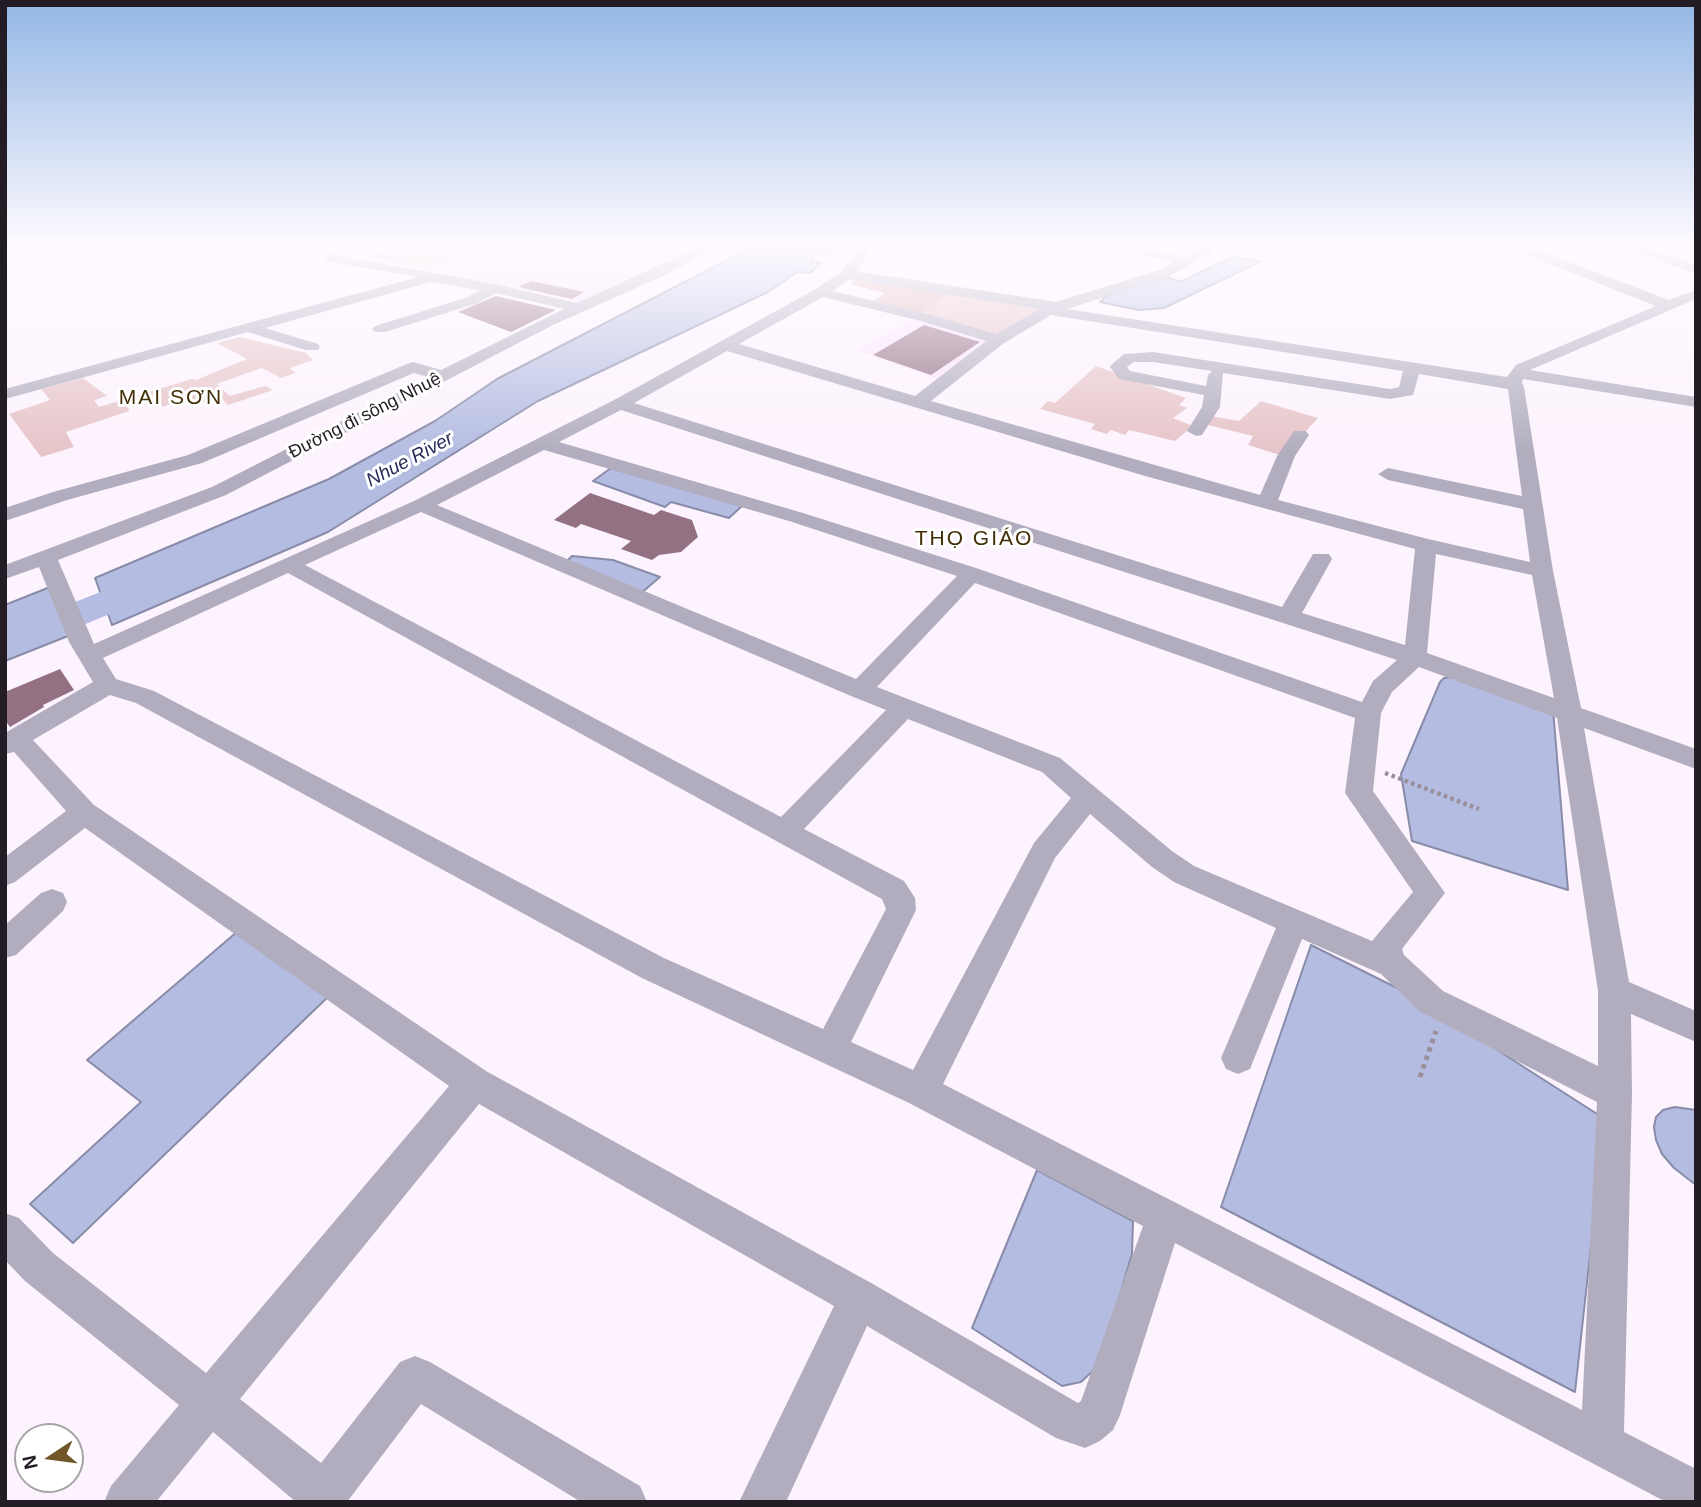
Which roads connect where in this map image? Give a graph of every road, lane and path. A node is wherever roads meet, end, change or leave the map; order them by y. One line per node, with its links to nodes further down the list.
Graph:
1 (304, 313): 9 (street)
2 (430, 313): 10 (street)
3 (567, 313): 17 (street, Đường đi sông Nhuệ)
4 (782, 313): 13 (street)
5 (907, 313): 12 (street)
6 (1045, 313): 12 (street)
7 (1078, 313): 11 (street)
8 (1649, 313): 18 (street)
9 (250, 328): 14 (street); 20 (street)
10 (380, 329)
11 (1225, 339): 15 (street); 16 (street)
12 (998, 340): 21 (street)
13 (725, 345): 21 (street); 23 (street)
14 (312, 347)
15 (1412, 367): 16 (street); 18 (street)
16 (1217, 369): 19 (street); 19 (street)
17 (442, 376): 31 (street); 34 (street, Đường đi sông Nhuệ)
18 (1514, 379): 22 (street); 30 (street)
19 (1213, 392): 24 (street)
20 (5, 394)
21 (917, 402): 28 (street)
22 (1696, 402)
23 (620, 404): 26 (street); 39 (street)
24 (1196, 431)
25 (1300, 435): 28 (street)
26 (542, 443): 29 (street); 38 (street)
27 (1388, 474): 30 (street)
28 (1267, 503): 32 (street)
29 (421, 505): 35 (street); 43 (street)
30 (1534, 505): 37 (street)
31 (5, 515)
32 (1425, 545): 37 (street); 41 (street)
33 (1321, 559): 39 (street)
34 (49, 564): 36 (street, Đường đi sông Nhuệ); 40 (street)
35 (290, 566): 40 (street); 53 (street)
36 (6, 570)
37 (1542, 571): 45 (street)
38 (971, 574): 43 (street); 46 (street)
39 (1288, 617): 41 (street)
40 (85, 649): 42 (street)
41 (1415, 657): 45 (street); 46 (street)
42 (107, 685): 47 (street); 62 (street)
43 (860, 690): 44 (street)
44 (904, 707): 50 (street); 53 (street)
45 (1569, 712): 48 (street); 59 (street)
46 (1368, 713): 49 (street)
47 (12, 743): 52 (street)
48 (1696, 759)
49 (1363, 764): 51 (path); 58 (street)
50 (1088, 798): 56 (street); 66 (street)
51 (1479, 809)
52 (84, 813): 54 (street); 65 (street)
53 (785, 831): 62 (street)
54 (5, 874)
55 (51, 902): 57 (street)
56 (1294, 922): 58 (street); 63 (street)
57 (5, 945)
58 (1392, 964): 60 (street)
59 (1614, 991): 61 (street); 67 (street)
60 (1443, 1008): 64 (path); 67 (street)
61 (1696, 1027)
62 (830, 1049): 66 (street)
63 (1238, 1058)
64 (1420, 1077)
65 (474, 1083): 70 (street); 71 (street)
66 (921, 1091): 68 (street)
67 (1615, 1093): 72 (street)
68 (1165, 1217): 70 (street); 72 (street)
69 (5, 1232): 71 (street)
70 (859, 1298): 77 (street)
71 (210, 1401): 74 (street); 75 (street)
72 (1602, 1445): 73 (street)
73 (1696, 1493)
74 (322, 1498): 76 (street)
75 (127, 1502)
76 (624, 1502)
77 (762, 1502)

